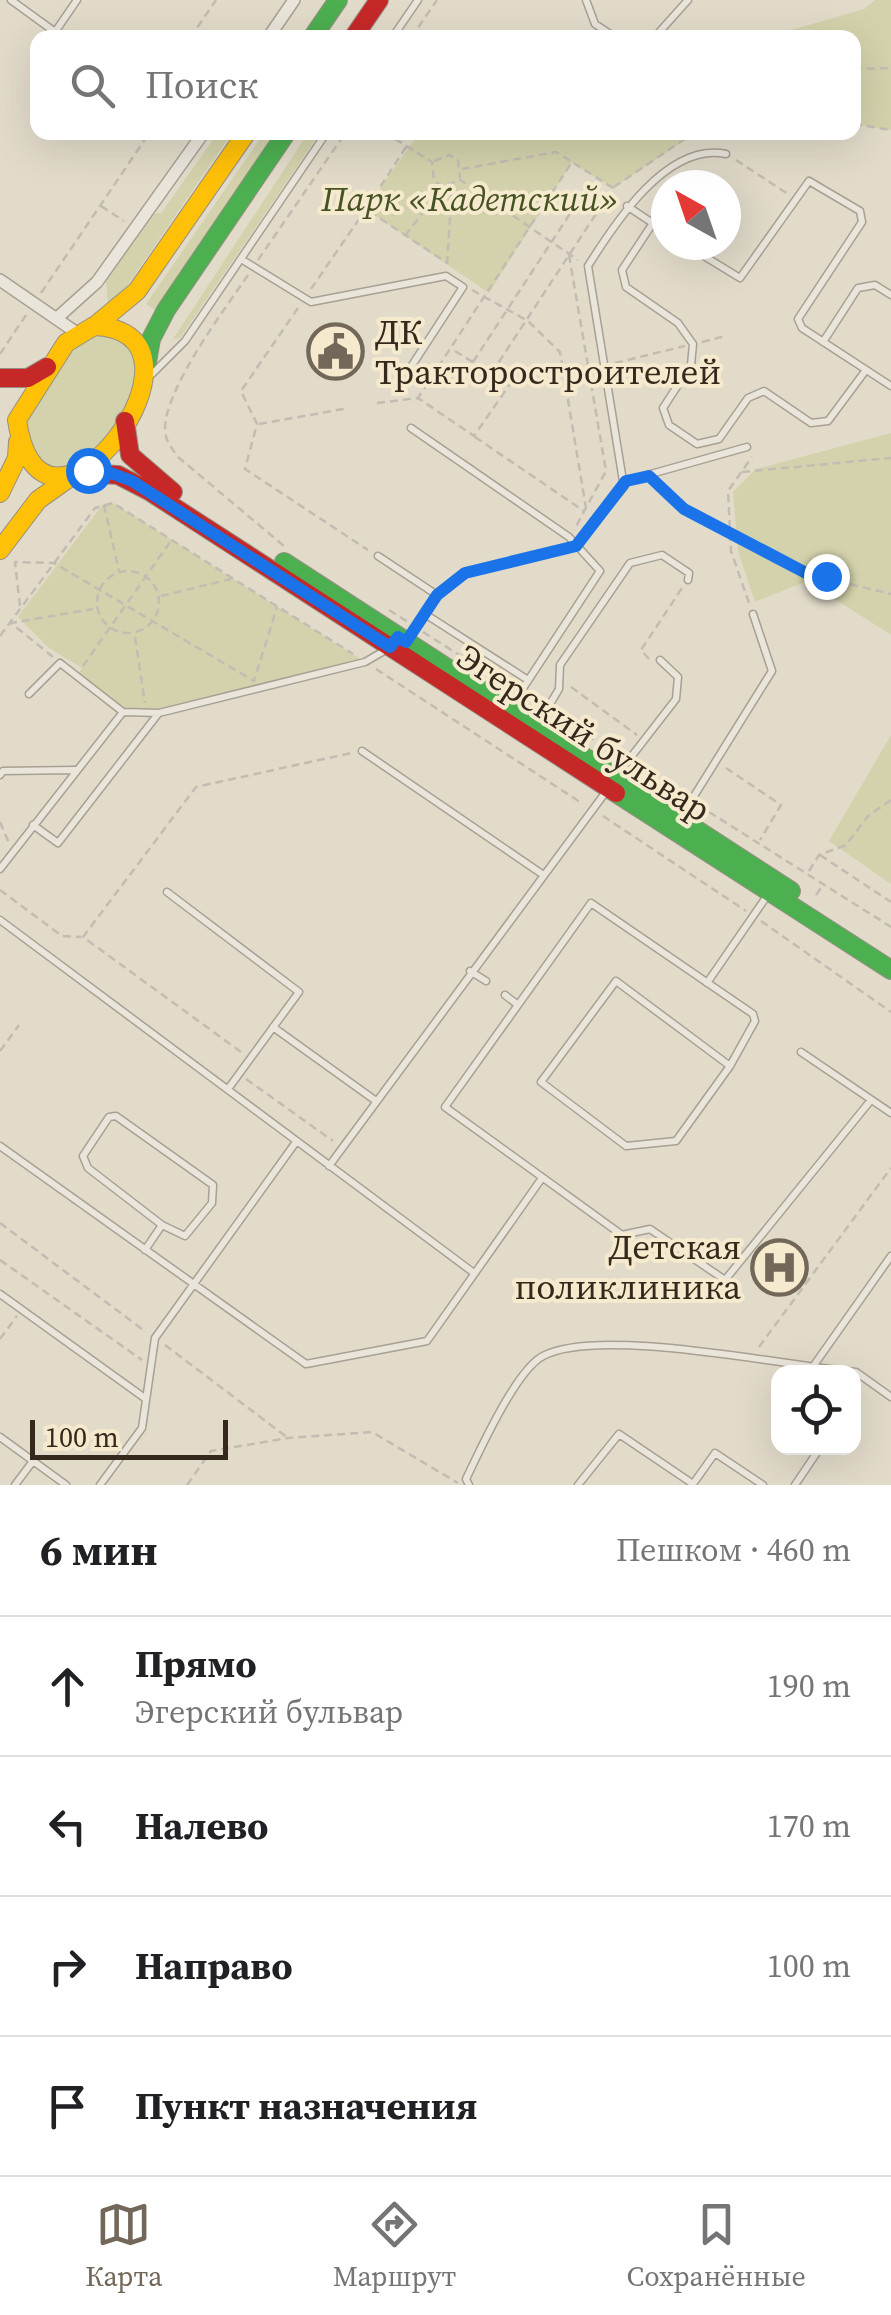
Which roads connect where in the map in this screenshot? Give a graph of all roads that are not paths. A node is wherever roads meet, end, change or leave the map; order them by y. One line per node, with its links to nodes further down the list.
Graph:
1 (11, 0): 9 (lane)
2 (76, 0): 10 (lane)
3 (294, 0): 11 (street)
4 (338, 0): 12 (main road)
5 (379, 0): 13 (main road)
6 (418, 0): 14 (lane)
7 (586, 0): 15 (lane)
8 (688, 0): 16 (lane)
9 (52, 30)
10 (56, 30)
11 (273, 30)
12 (317, 30)
13 (358, 30)
14 (397, 30)
15 (604, 30)
16 (661, 30)
17 (198, 140): 29 (street)
18 (241, 140): 30 (main road)
19 (283, 140): 34 (main road)
20 (322, 140): 25 (lane)
21 (726, 154): 22 (lane)
22 (628, 206): 23 (lane); 44 (lane)
23 (651, 221)
24 (651, 224): 33 (lane)
25 (240, 259): 34 (lane); 35 (lane)
26 (711, 260): 31 (lane)
27 (0, 280): 29 (street)
28 (891, 295): 31 (lane)
29 (58, 318): 30 (street)
30 (86, 330): 32 (main road); 34 (main road)
31 (824, 342): 33 (lane)
32 (52, 363): 36 (main road); 41 (main road)
33 (866, 370): 37 (lane)
34 (147, 371): 39 (main road)
35 (407, 372)
36 (0, 378)
37 (891, 386)
38 (2, 408): 41 (main road)
39 (125, 420): 43 (main road); 53 (main road, Эгерский бульвар)
40 (410, 428): 46 (lane)
41 (17, 435): 43 (main road); 45 (main road)
42 (746, 447): 44 (lane)
43 (77, 475): 47 (main road); 53 (main road, Эгерский бульвар)
44 (626, 481): 46 (lane)
45 (0, 494)
46 (576, 546): 50 (lane); 55 (lane)
47 (0, 550)
48 (378, 556): 50 (lane)
49 (688, 580): 60 (lane)
50 (437, 595): 51 (lane)
51 (425, 614): 53 (lane); 55 (lane)
52 (753, 614): 65 (lane)
53 (399, 645): 58 (lane); 59 (main road, Эгерский бульвар)
54 (660, 660): 64 (lane)
55 (528, 680): 59 (lane)
56 (29, 694): 57 (lane)
57 (123, 712): 58 (lane); 62 (lane)
58 (159, 713): 66 (lane)
59 (506, 714): 60 (main road, Эгерский бульвар)
60 (534, 731): 64 (main road, Эгерский бульвар)
61 (362, 751): 68 (lane)
62 (76, 770): 63 (lane); 66 (lane)
63 (0, 775)
64 (613, 782): 65 (main road, Эгерский бульвар); 68 (lane); 69 (main road, Эгерский бульвар)
65 (680, 818): 69 (main road, Эгерский бульвар)
66 (33, 825): 67 (lane)
67 (0, 869)
68 (542, 874): 74 (lane)
69 (773, 886): 72 (main road, Эгерский бульвар); 73 (main road, Эгерский бульвар); 76 (lane)
70 (167, 892): 79 (lane)
71 (2, 924): 82 (lane)
72 (891, 956)
73 (891, 970)
74 (470, 971): 75 (lane); 84 (lane)
75 (486, 981)
76 (707, 982): 78 (lane); 81 (lane)
77 (505, 995): 78 (lane)
78 (518, 1005): 89 (lane)
79 (273, 1026): 82 (lane); 84 (lane)
80 (801, 1052): 83 (lane)
81 (730, 1066): 81 (lane)
82 (228, 1089): 86 (lane)
83 (872, 1100): 85 (lane); 89 (lane)
84 (376, 1101): 88 (lane)
85 (891, 1113)
86 (296, 1142): 88 (lane); 94 (lane)
87 (0, 1146): 91 (lane)
88 (329, 1166): 93 (lane)
89 (542, 1178): 93 (lane)
90 (162, 1225): 90 (lane); 91 (lane)
91 (144, 1250): 94 (lane)
92 (891, 1256): 97 (lane)
93 (474, 1273): 94 (lane)
94 (193, 1284): 100 (lane)
95 (0, 1294): 100 (lane)
96 (788, 1365): 107 (lane)
97 (814, 1365)
98 (861, 1376): 99 (lane)
99 (891, 1397)
100 (146, 1399): 106 (lane)
101 (0, 1437): 103 (lane)
102 (815, 1455): 110 (lane)
103 (32, 1461): 104 (lane); 105 (lane)
104 (15, 1485)
105 (66, 1485)
106 (100, 1485)
107 (470, 1485)
108 (578, 1485): 109 (lane)
109 (763, 1485)
110 (795, 1485)

